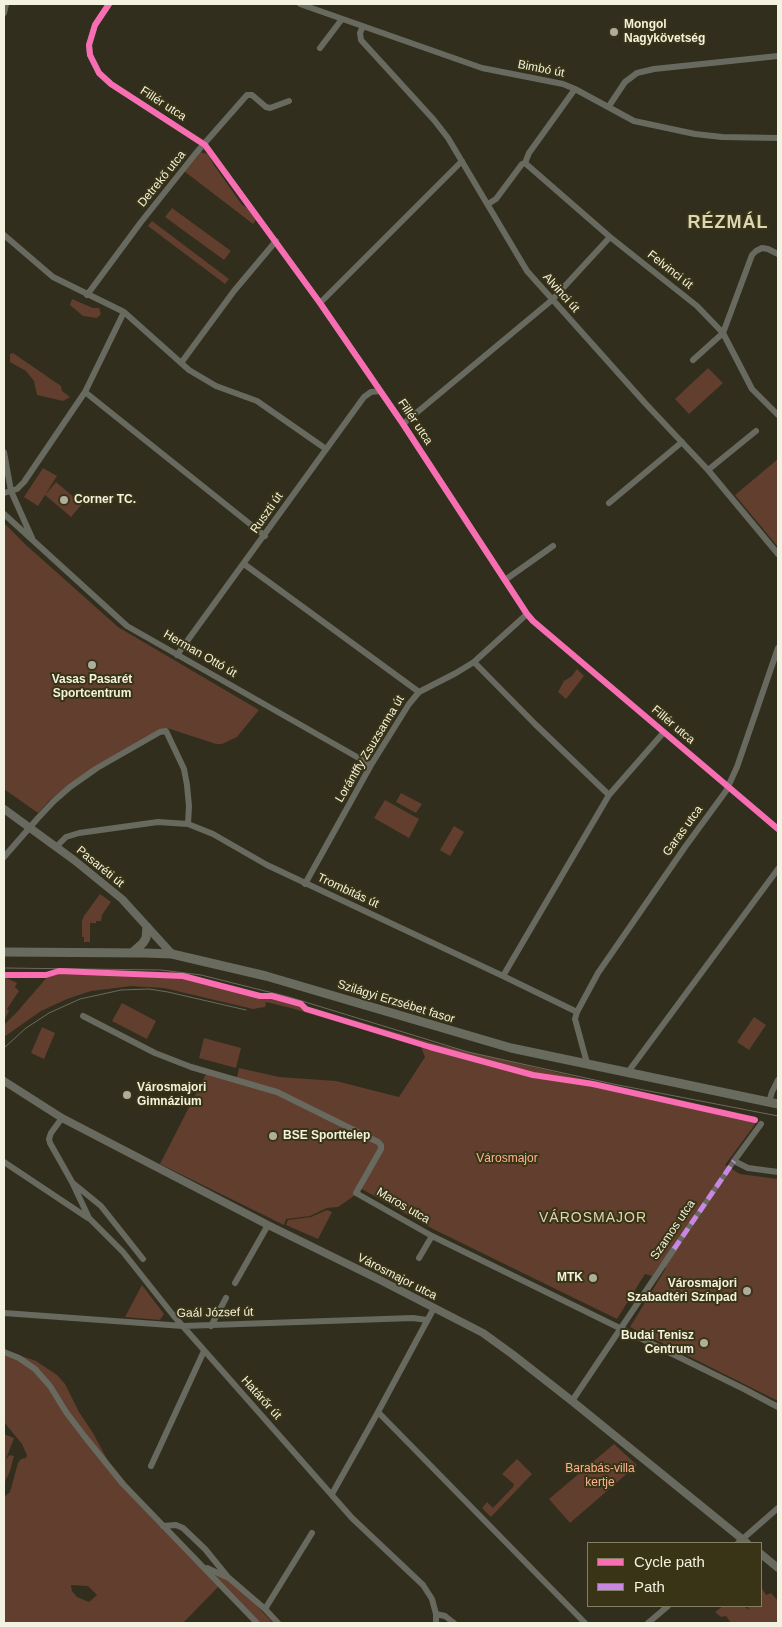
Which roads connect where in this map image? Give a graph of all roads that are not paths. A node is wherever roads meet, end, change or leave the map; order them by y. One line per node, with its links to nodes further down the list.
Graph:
1 (6, 4): 4 (street)
2 (109, 4): 13 (street, Fillér utca)
3 (300, 4): 5 (street, Bimbó út)
4 (4, 13)
5 (342, 19): 6 (street, Bimbó út); 7 (street)
6 (363, 26): 9 (street, Bimbó út); 14 (street, Alvinci út)
7 (320, 48)
8 (778, 56): 11 (street)
9 (575, 88): 11 (street, Bimbó út); 15 (street)
10 (289, 101): 13 (street, Detrekő utca)
11 (609, 106): 12 (street, Bimbó út)
12 (778, 138)
13 (205, 144): 19 (street, Fillér utca); 21 (street, Detrekő utca)
14 (462, 161): 16 (street, Alvinci út); 23 (street)
15 (525, 163): 16 (street); 18 (street, Felvinci út)
16 (488, 204): 22 (street, Alvinci út)
17 (4, 235): 21 (street)
18 (610, 237): 22 (street); 25 (street, Felvinci út)
19 (276, 241): 23 (street, Fillér utca); 27 (street)
20 (778, 254): 25 (street)
21 (88, 295): 24 (street)
22 (552, 300): 31 (street); 33 (street, Alvinci út)
23 (320, 303): 28 (street, Fillér utca)
24 (124, 312): 27 (street); 29 (street)
25 (723, 332): 26 (street); 30 (street, Felvinci út)
26 (693, 360)
27 (181, 363): 34 (street)
28 (380, 391): 31 (street, Fillér utca); 34 (street, Ruszti út)
29 (85, 392): 37 (street); 41 (street)
30 (778, 414)
31 (403, 424): 46 (street, Fillér utca)
32 (756, 431): 36 (street)
33 (682, 442): 36 (street, Alvinci út); 39 (street)
34 (326, 449): 41 (street, Ruszti út)
35 (4, 452): 37 (street, Herman Ottó út)
36 (708, 470): 44 (street, Alvinci út)
37 (11, 491): 38 (street); 42 (street, Herman Ottó út)
38 (4, 493)
39 (610, 503)
40 (5, 515): 42 (street, Herman Ottó út)
41 (265, 536): 45 (street, Ruszti út)
42 (33, 541): 49 (street, Herman Ottó út)
43 (553, 546): 46 (street)
44 (778, 554)
45 (244, 564): 49 (street, Ruszti út); 51 (street)
46 (505, 580): 47 (street, Fillér utca)
47 (527, 614): 50 (street, Lorántffy Zsuzsanna út); 52 (street, Fillér utca)
48 (778, 648): 54 (street, Garas utca)
49 (177, 655): 53 (street, Herman Ottó út)
50 (474, 662): 51 (street, Lorántffy Zsuzsanna út); 55 (street)
51 (418, 692): 53 (street, Lorántffy Zsuzsanna út)
52 (664, 732): 54 (street, Fillér utca); 55 (street)
53 (371, 765): 63 (street, Lorántffy Zsuzsanna út)
54 (728, 786): 59 (street, Fillér utca); 69 (street, Garas utca)
55 (609, 795): 68 (street)
56 (4, 809): 58 (street, Pasaréti út)
57 (188, 824): 58 (street); 60 (street, Trombitás út); 63 (street, Trombitás út)
58 (30, 827): 60 (street, Pasaréti út); 61 (street)
59 (778, 830)
60 (56, 847): 64 (street, Pasaréti út)
61 (4, 857)
62 (778, 869): 72 (street)
63 (305, 884): 68 (street, Trombitás út)
64 (147, 927): 66 (main road); 67 (street, Pasaréti út)
65 (4, 952): 66 (main road, Szilágyi Erzsébet fasor)
66 (133, 952): 67 (main road, Szilágyi Erzsébet fasor)
67 (172, 954): 71 (main road, Szilágyi Erzsébet fasor)
68 (503, 976): 69 (street, Trombitás út)
69 (576, 1012): 71 (street)
70 (83, 1016): 84 (street, Maros utca)
71 (587, 1063): 72 (main road, Szilágyi Erzsébet fasor)
72 (628, 1072): 75 (main road, Szilágyi Erzsébet fasor)
73 (778, 1080): 75 (street)
74 (4, 1082): 76 (street, Városmajor utca)
75 (774, 1103)
76 (62, 1118): 81 (street, Határőr út); 83 (street, Városmajor utca)
77 (761, 1124): 78 (street, Szamos utca)
78 (734, 1161): 80 (street); 85 (street, Szamos utca)
79 (4, 1162): 82 (street)
80 (778, 1172)
81 (72, 1182): 82 (street, Határőr út); 87 (street, Határőr út)
82 (89, 1218): 93 (street, Határőr út)
83 (268, 1225): 88 (street); 90 (street, Városmajor utca)
84 (432, 1236): 86 (street); 95 (street, Maros utca)
85 (674, 1249): 95 (street, Szamos utca)
86 (419, 1258)
87 (143, 1259)
88 (235, 1283)
89 (226, 1298): 94 (street)
90 (434, 1308): 92 (street); 98 (street, Városmajor utca)
91 (4, 1313): 93 (street, Gaál József út)
92 (427, 1320): 94 (street, Gaál József út); 100 (street)
93 (183, 1326): 94 (street, Gaál József út); 96 (street, Határőr út)
94 (211, 1326)
95 (621, 1328): 98 (street, Szamos utca); 99 (street, Maros utca)
96 (204, 1351): 101 (street); 102 (street, Határőr út)
97 (4, 1352): 104 (street)
98 (572, 1401): 106 (street, Városmajor utca)
99 (778, 1408)
100 (378, 1412): 102 (street); 118 (street)
101 (150, 1466)
102 (332, 1494): 113 (street, Határőr út)
103 (778, 1508): 106 (street)
104 (163, 1526): 108 (street); 110 (street)
105 (312, 1533): 112 (street)
106 (742, 1542)
107 (762, 1555): 109 (street)
108 (202, 1566): 110 (street); 114 (street)
109 (778, 1568)
110 (229, 1578): 112 (street)
111 (667, 1607): 119 (street)
112 (265, 1609): 115 (street)
113 (436, 1614): 116 (street, Határőr út); 117 (street)
114 (257, 1623)
115 (278, 1623)
116 (436, 1623)
117 (454, 1623)
118 (585, 1623)
119 (648, 1623)

